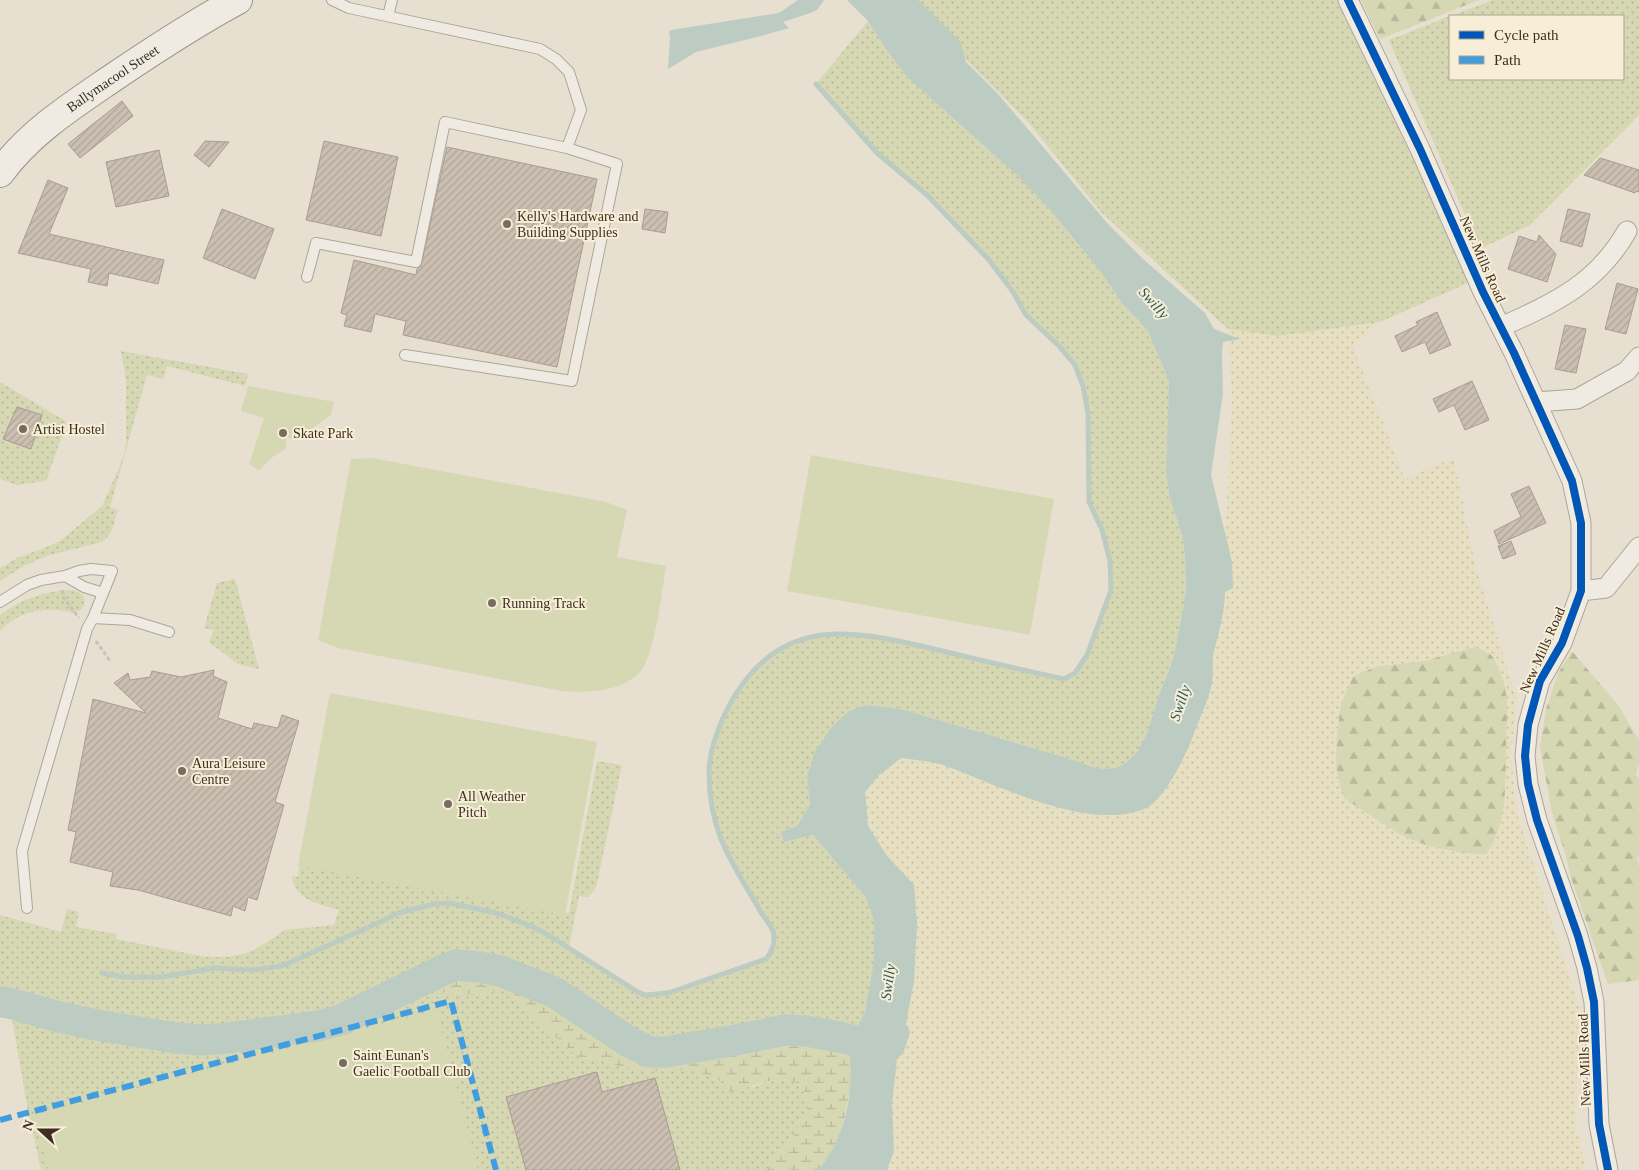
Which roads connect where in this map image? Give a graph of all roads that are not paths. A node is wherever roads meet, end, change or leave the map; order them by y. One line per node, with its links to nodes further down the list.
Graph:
1 (238, 0): 7 (main road, Ballymacool Street)
2 (332, 0): 5 (lane)
3 (392, 0): 5 (lane)
4 (1348, 0): 10 (street, New Mills Road)
5 (388, 16): 6 (lane)
6 (567, 148): 9 (lane); 11 (lane)
7 (0, 173)
8 (1627, 231): 10 (street)
9 (307, 277)
10 (1501, 327): 13 (street, New Mills Road)
11 (404, 355)
12 (1639, 357): 13 (street)
13 (1536, 402): 16 (street, New Mills Road)
14 (1639, 547): 16 (street)
15 (65, 576): 17 (lane); 17 (lane); 18 (lane)
16 (1581, 591): 22 (street, New Mills Road)
17 (103, 593): 19 (lane)
18 (0, 602)
19 (93, 618): 20 (lane); 21 (lane)
20 (169, 632)
21 (26, 908)
22 (1608, 1170)

